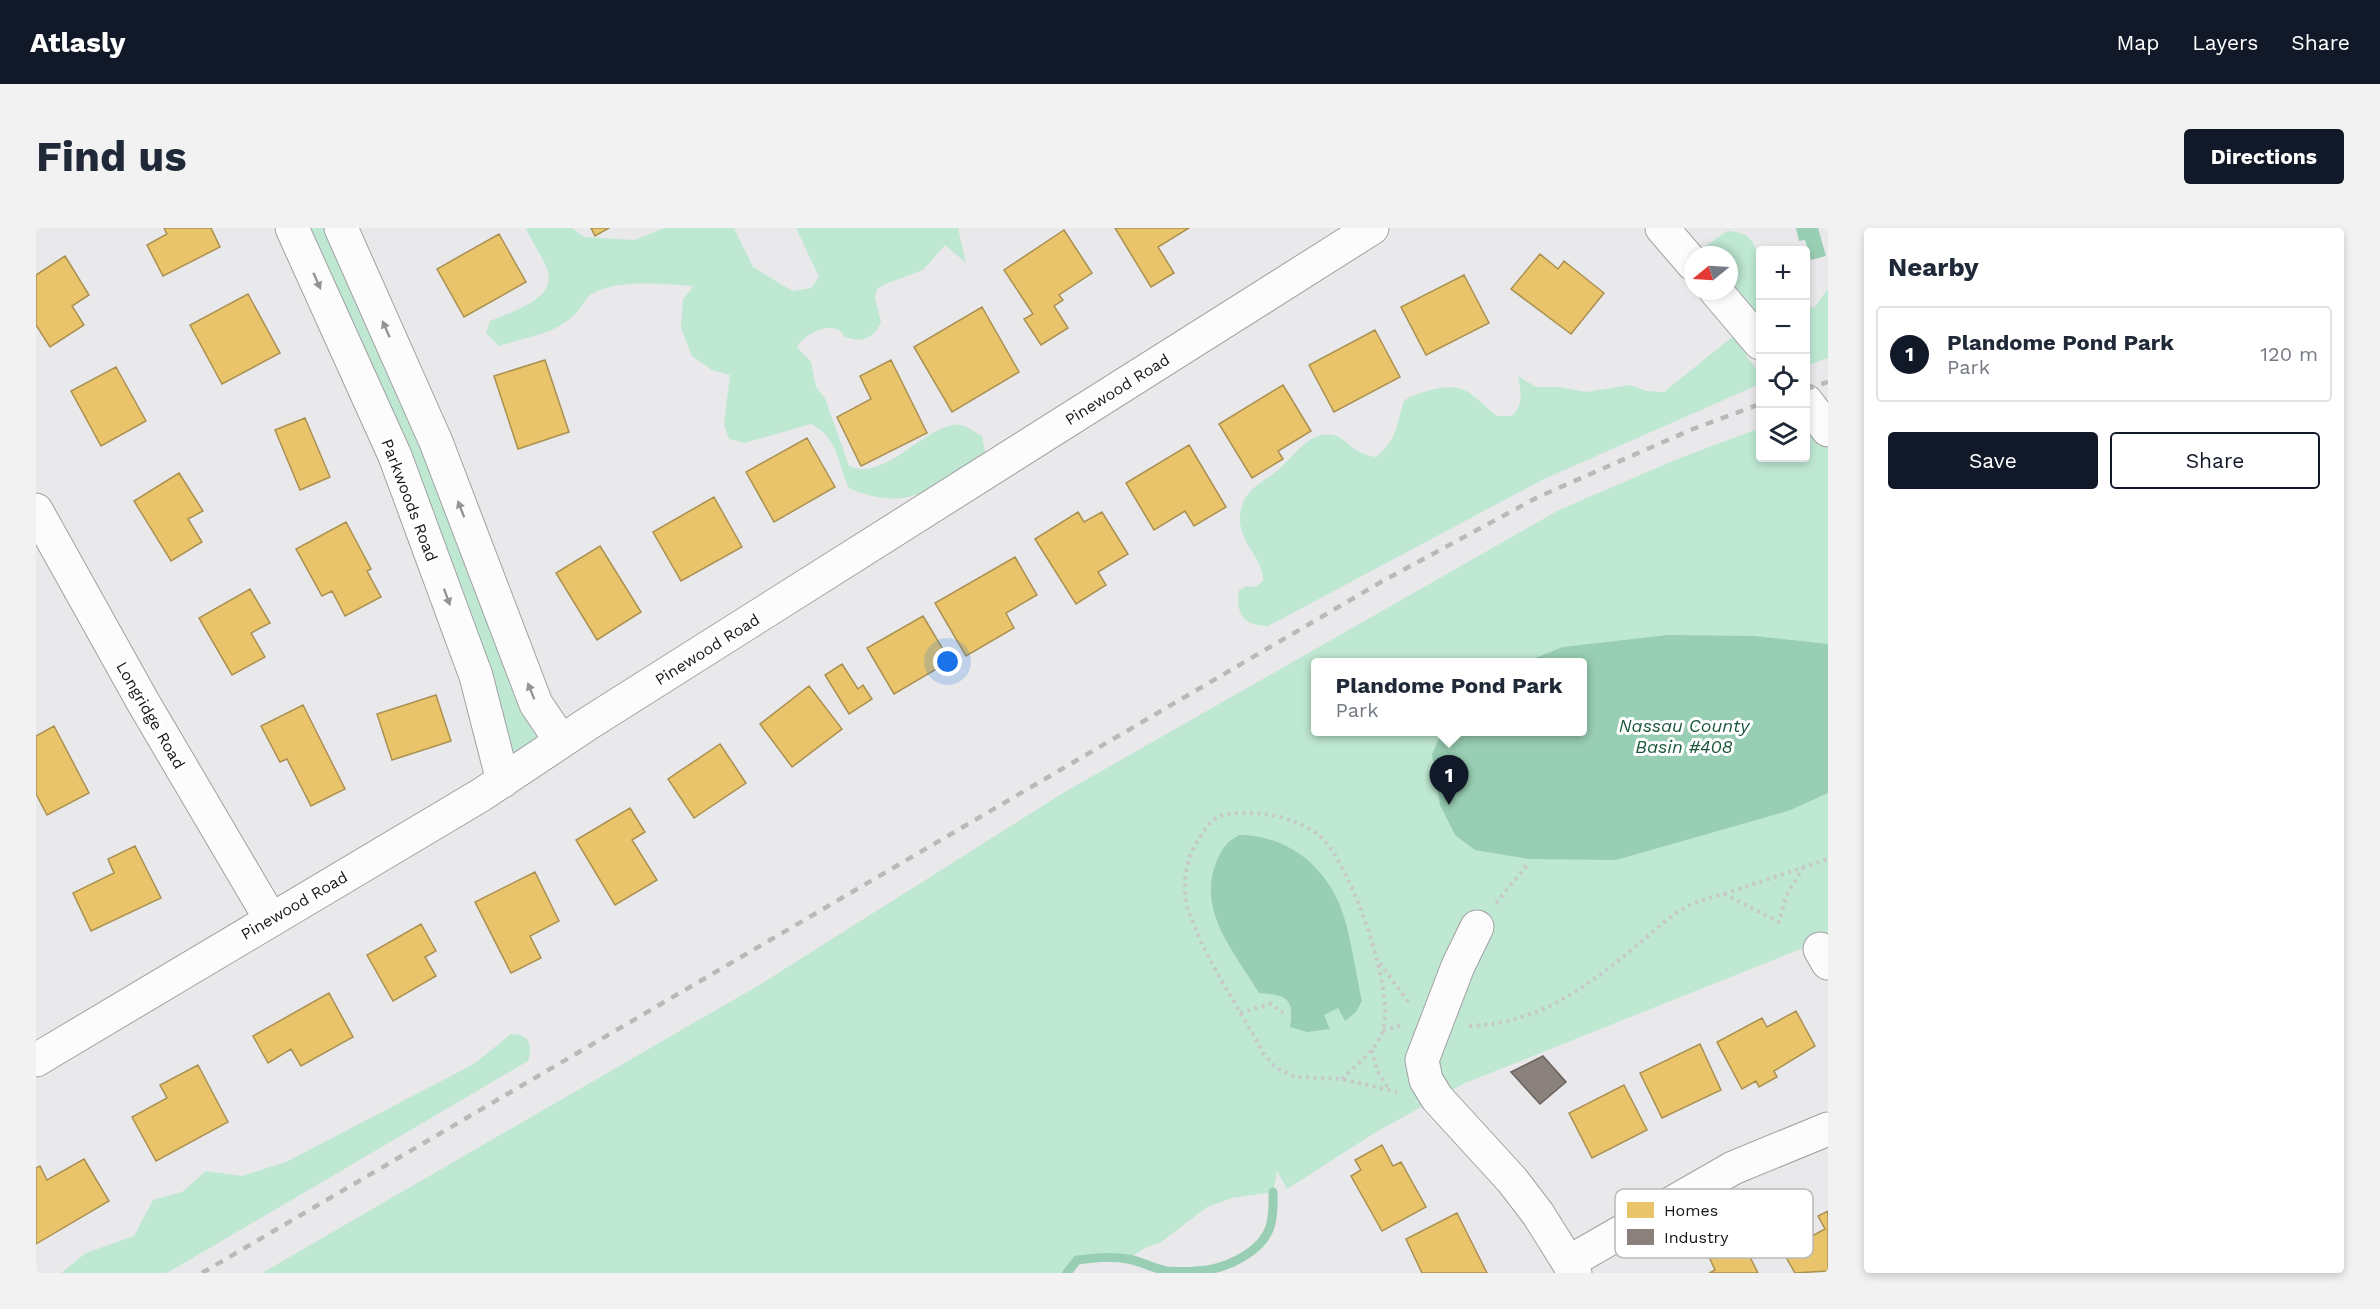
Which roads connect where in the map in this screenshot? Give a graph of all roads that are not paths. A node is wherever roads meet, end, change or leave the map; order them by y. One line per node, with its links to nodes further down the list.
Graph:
1 (339, 228): 4 (street); 11 (street, one-way to 1)
2 (1372, 228): 11 (street, Pinewood Road)
3 (1662, 229): 5 (street)
4 (297, 237): 12 (street, Parkwoods Road, one-way to 12)
5 (1684, 254)
6 (1724, 300): 7 (street)
7 (1756, 337)
8 (1810, 406): 9 (street)
9 (1828, 430)
10 (36, 510): 13 (street, Longridge Road)
11 (561, 741): 12 (street, Pinewood Road)
12 (503, 781): 13 (street, Pinewood Road)
13 (270, 918): 15 (street, Pinewood Road)
14 (1477, 927): 19 (street)
15 (36, 1060)
16 (1828, 1129): 17 (street)
17 (1699, 1189)
18 (1615, 1241): 19 (street)
19 (1572, 1268)

